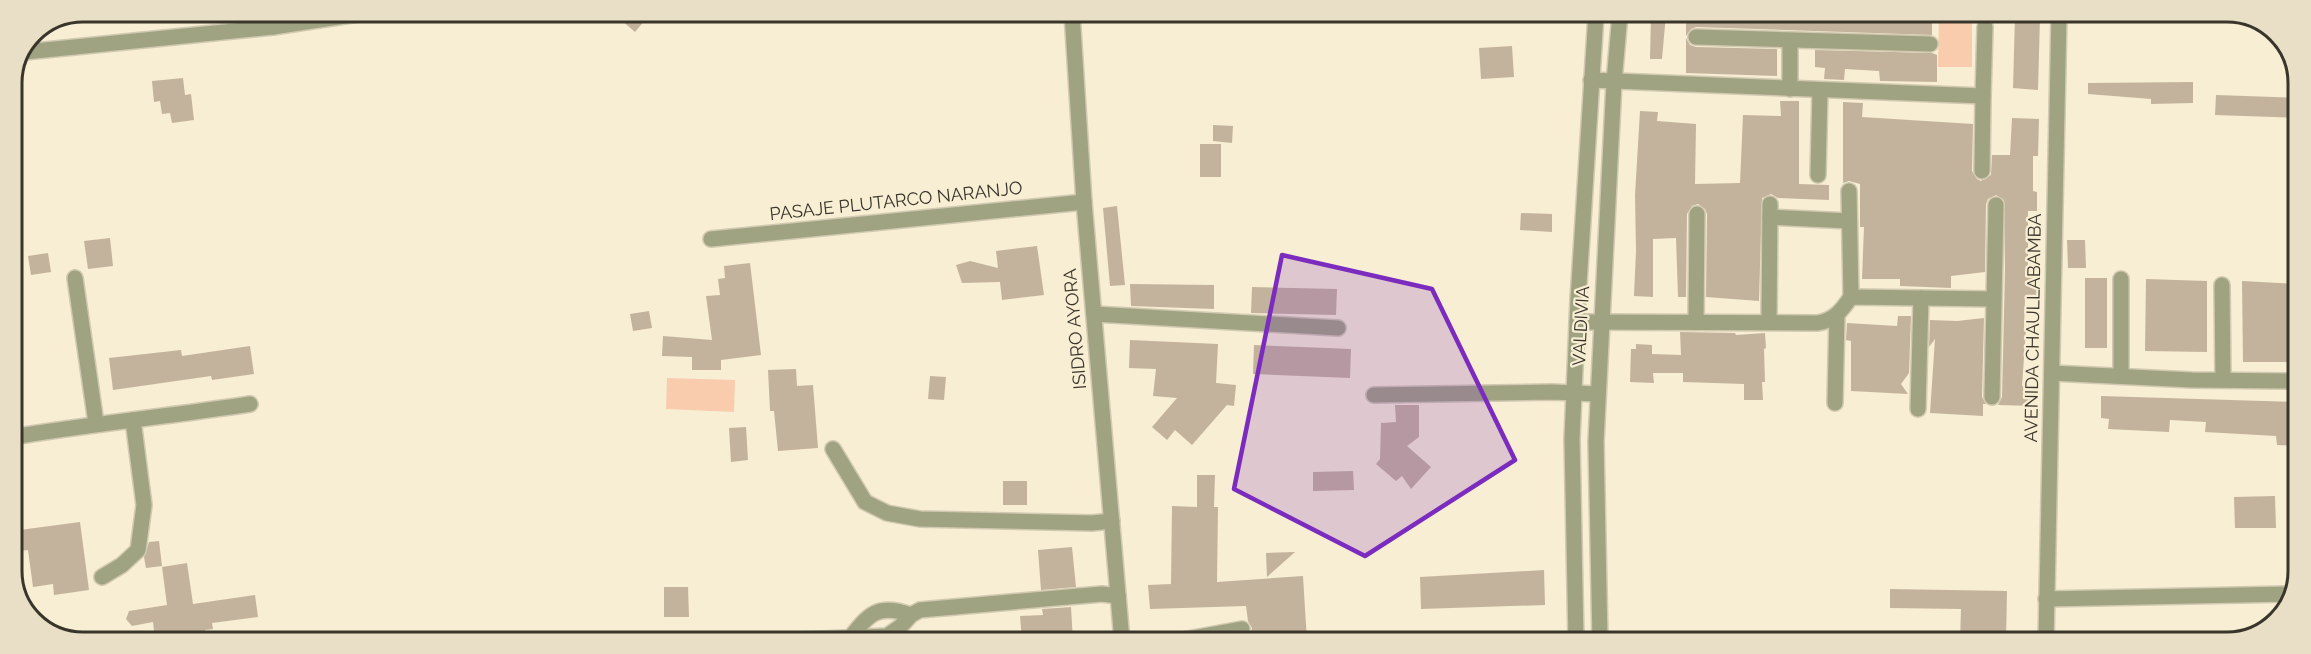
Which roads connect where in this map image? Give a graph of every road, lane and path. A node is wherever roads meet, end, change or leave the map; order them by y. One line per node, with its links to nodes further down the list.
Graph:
1 (257, 22): 10 (street)
2 (1073, 22): 19 (street, ISIDRO AYORA)
3 (1595, 22): 11 (street, VALDIVIA)
4 (1619, 22): 12 (street, VALDIVIA)
5 (2059, 22): 37 (street, AVENIDA CHAULLABAMBA)
6 (1985, 27): 15 (street)
7 (1696, 37): 8 (street)
8 (1790, 41): 9 (street); 13 (street)
9 (1930, 44)
10 (32, 51)
11 (1591, 80): 12 (street); 32 (street, VALDIVIA)
12 (1614, 82): 13 (street); 35 (street, VALDIVIA)
13 (1790, 89): 14 (street)
14 (1820, 90): 15 (street); 17 (street)
15 (1983, 96): 16 (street)
16 (1982, 171)
17 (1818, 175)
18 (1849, 191): 22 (street)
19 (1084, 202): 23 (street, PASAJE PLUTARCO NARANJO); 30 (street, ISIDRO AYORA)
20 (1996, 205): 29 (street)
21 (1697, 214): 33 (street)
22 (1849, 221): 27 (street); 34 (street)
23 (711, 239)
24 (75, 278): 49 (street)
25 (2121, 279): 38 (street)
26 (2222, 285): 39 (street)
27 (1851, 297): 28 (street); 31 (street)
28 (1921, 298): 29 (street); 47 (street)
29 (1993, 299): 44 (street)
30 (1094, 314): 36 (street); 52 (street, ISIDRO AYORA)
31 (1837, 315): 34 (street); 45 (street)
32 (1577, 322): 35 (street); 41 (street, VALDIVIA)
33 (1696, 322): 34 (street); 35 (street)
34 (1769, 322)
35 (1600, 323): 42 (street, VALDIVIA)
36 (1338, 328)
37 (2052, 373): 38 (street); 56 (street, AVENIDA CHAULLABAMBA)
38 (2121, 376): 39 (street)
39 (2223, 380): 40 (street)
40 (2288, 381)
41 (1574, 393): 42 (street); 43 (street); 63 (street, VALDIVIA)
42 (1598, 394): 64 (street, VALDIVIA)
43 (1374, 395)
44 (1992, 397)
45 (1835, 403)
46 (250, 404): 48 (street)
47 (1918, 409)
48 (133, 420): 49 (street); 53 (street)
49 (96, 423): 50 (street)
50 (23, 435)
51 (834, 449): 52 (street)
52 (1112, 520): 55 (street, ISIDRO AYORA)
53 (102, 577)
54 (2283, 594): 56 (street)
55 (1118, 596): 57 (street); 61 (street, ISIDRO AYORA)
56 (2046, 599): 65 (street, AVENIDA CHAULLABAMBA)
57 (911, 615): 59 (street); 60 (street)
58 (1242, 629): 62 (street)
59 (855, 632)
60 (893, 632)
61 (1121, 632)
62 (1226, 632)
63 (1576, 632)
64 (1600, 632)
65 (2046, 632)

